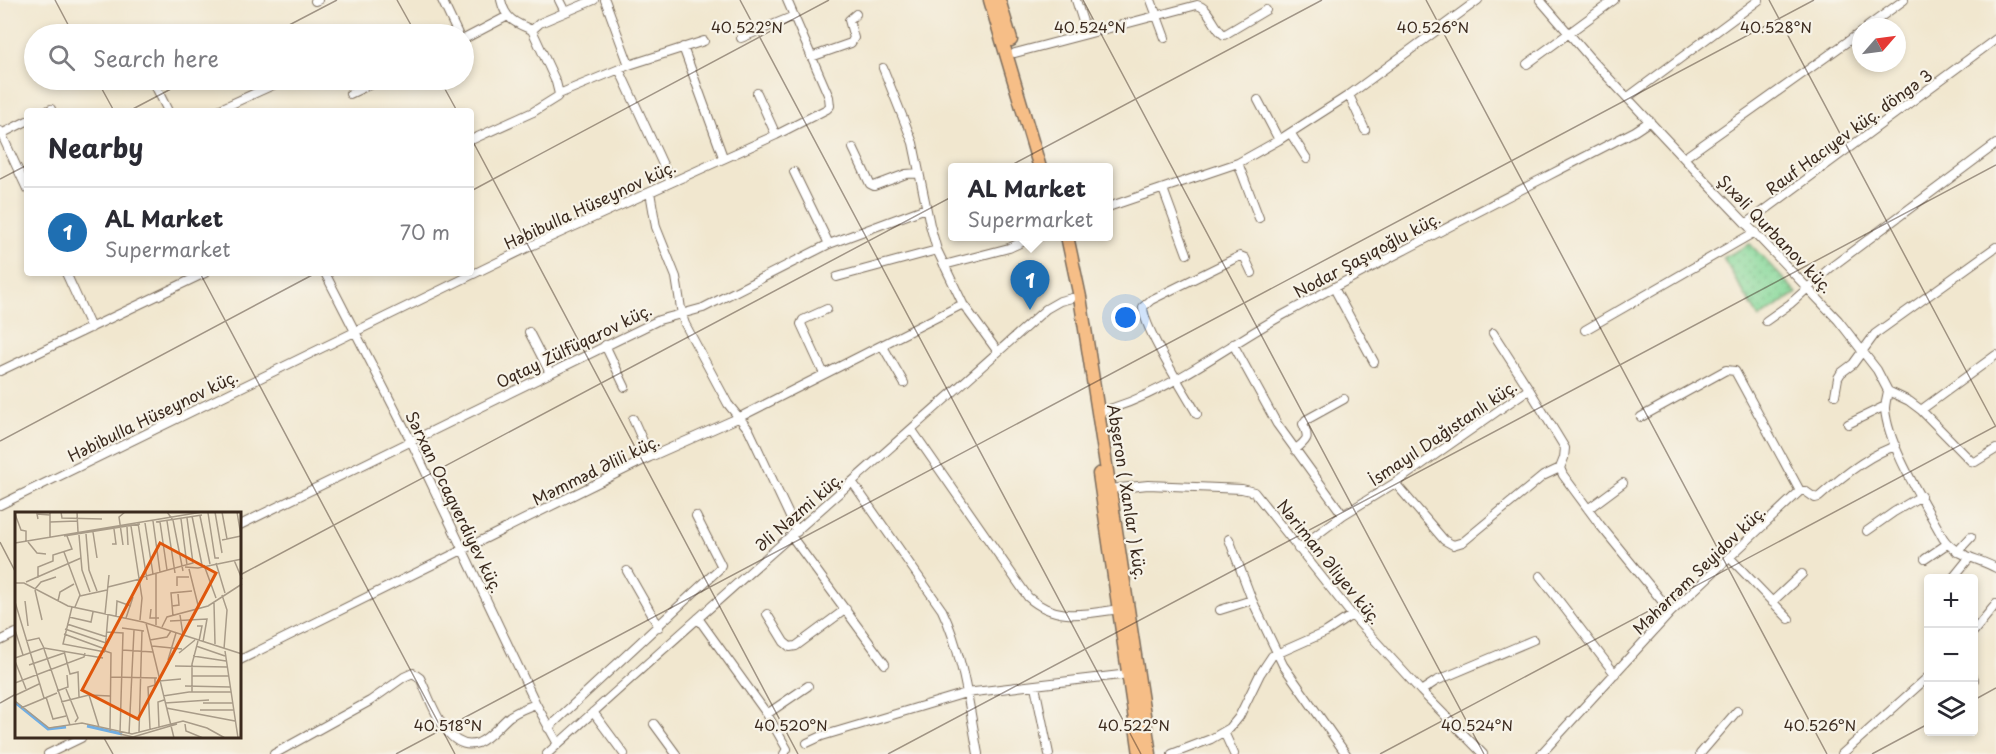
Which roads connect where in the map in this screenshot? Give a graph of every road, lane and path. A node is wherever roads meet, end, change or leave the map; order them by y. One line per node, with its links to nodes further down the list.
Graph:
1 (442, 0): 23 (street)
2 (501, 0): 21 (street)
3 (559, 0): 17 (street)
4 (594, 0): 17 (street)
5 (604, 0): 37 (street)
6 (787, 0): 20 (street, Həbibulla Hüseynov küç.)
7 (990, 0): 64 (main road)
8 (999, 0): 34 (main road)
9 (1077, 0): 27 (street)
10 (1151, 0): 19 (street)
11 (1478, 0): 46 (street)
12 (1539, 0): 25 (street, Şıxəli Qurbanov küç.)
13 (1614, 0): 25 (street)
14 (1758, 0): 47 (street)
15 (1904, 0): 22 (street)
16 (1266, 10): 19 (street)
17 (565, 12): 24 (street)
18 (856, 14): 35 (street)
19 (1157, 15): 27 (street); 28 (street)
20 (794, 16): 30 (street); 35 (street, Həbibulla Hüseynov küç.)
21 (506, 17): 24 (street); 26 (street)
22 (1880, 18)
23 (453, 24)
24 (532, 30): 45 (street)
25 (1569, 33): 36 (street); 47 (street, Şıxəli Qurbanov küç.)
26 (474, 34)
27 (1087, 34): 34 (street)
28 (1165, 38)
29 (1852, 38): 62 (street)
30 (741, 39)
31 (1996, 39): 76 (street, Rauf Hacıyev küç. döngə 3)
32 (704, 41): 33 (street)
33 (683, 47): 37 (street); 61 (street)
34 (1015, 54): 65 (main road)
35 (811, 57): 56 (street, Həbibulla Hüseynov küç.)
36 (1527, 64)
37 (628, 65): 39 (street)
38 (884, 68): 68 (street)
39 (620, 69): 45 (street); 69 (street)
40 (158, 90): 49 (street)
41 (262, 90): 50 (street)
42 (359, 90): 44 (street)
43 (757, 93): 56 (street)
44 (350, 94)
45 (559, 94): 57 (street)
46 (1349, 95): 53 (street); 55 (street)
47 (1628, 97): 51 (street, Şıxəli Qurbanov küç.)
48 (1258, 100): 58 (street)
49 (166, 108)
50 (223, 108)
51 (1650, 121): 62 (street, Şıxəli Qurbanov küç.); 93 (street, Nodar Şaşıqoğlu küç.)
52 (24, 122): 54 (street)
53 (1365, 130)
54 (1, 133): 70 (street)
55 (1291, 134): 58 (street); 63 (street)
56 (776, 135): 61 (street, Həbibulla Hüseynov küç.)
57 (474, 139)
58 (1279, 140): 66 (street)
59 (1996, 144): 94 (street)
60 (852, 148): 68 (street)
61 (723, 158): 69 (street, Həbibulla Hüseynov küç.)
62 (1684, 158): 76 (street, Şıxəli Qurbanov küç.)
63 (1306, 159)
64 (1039, 163)
65 (1047, 163)
66 (1238, 163): 71 (street); 75 (street)
67 (794, 172): 81 (street)
68 (919, 172): 74 (street)
69 (671, 182): 72 (street, Həbibulla Hüseynov küç.)
70 (24, 183)
71 (1162, 189): 73 (street); 84 (street)
72 (650, 192): 87 (street, Həbibulla Hüseynov küç.); 98 (street)
73 (1113, 205)
74 (926, 208): 81 (street, Oqtay Zülfüqarov küç.); 83 (street)
75 (1259, 218)
76 (1746, 224): 77 (street, Şıxəli Qurbanov küç.)
77 (1755, 232): 94 (street, Şıxəli Qurbanov küç.); 101 (street)
78 (1026, 241): 85 (street)
79 (1060, 241): 95 (main road)
80 (1068, 241): 95 (main road, Abşeron ( Xanlar ) küç.)
81 (829, 244): 98 (street, Oqtay Zülfüqarov küç.)
82 (1996, 248): 108 (street)
83 (937, 250): 85 (street); 92 (street)
84 (1187, 254)
85 (944, 265): 96 (street)
86 (1252, 273): 115 (street)
87 (474, 274)
88 (67, 276): 100 (street)
89 (199, 276): 100 (street)
90 (326, 276): 103 (street, Sərxan Ocaqverdiyev küç.)
91 (471, 276): 103 (street, Həbibulla Hüseynov küç.)
92 (837, 277)
93 (1334, 288): 105 (street, Nodar Şaşıqoğlu küç.); 111 (street)
94 (1809, 288): 99 (street); 108 (street, Şıxəli Qurbanov küç.)
95 (1076, 298): 109 (street, Əli Nəzmi küç.); 124 (main road, Abşeron ( Xanlar ) küç.); 168 (main road)
96 (963, 304): 107 (street, Məmməd Əlili küç.); 109 (street)
97 (827, 309): 114 (street)
98 (682, 315): 106 (street, Oqtay Zülfüqarov küç.); 126 (street)
99 (1766, 321)
100 (91, 328): 112 (street)
101 (1585, 330)
102 (529, 332): 113 (street)
103 (356, 333): 131 (street, Sərxan Ocaqverdiyev küç.); 143 (street, Həbibulla Hüseynov küç.)
104 (1493, 333): 118 (street)
105 (1233, 344): 115 (street, Nodar Şaşıqoğlu küç.); 134 (street)
106 (605, 345): 113 (street, Oqtay Zülfüqarov küç.); 117 (street)
107 (882, 345): 114 (street, Məmməd Əlili küç.); 116 (street)
108 (1862, 350): 119 (street, Şıxəli Qurbanov küç.); 120 (street)
109 (998, 352): 130 (street, Əli Nəzmi küç.)
110 (1996, 354): 123 (street)
111 (1374, 362)
112 (0, 371)
113 (550, 373): 131 (street, Oqtay Zülfüqarov küç.)
114 (824, 374): 126 (street, Məmməd Əlili küç.)
115 (1177, 378): 124 (street, Nodar Şaşıqoğlu küç.); 125 (street)
116 (904, 383)
117 (625, 387)
118 (1529, 389): 136 (street, İsmayıl Dağıstanlı küç.); 138 (street, İsmayıl Dağıstanlı küç.)
119 (1888, 391): 122 (street); 123 (street, Şıxəli Qurbanov küç.)
120 (1835, 395)
121 (1344, 399): 134 (street)
122 (1885, 406): 129 (street); 132 (street)
123 (1921, 410): 133 (street, Şıxəli Qurbanov küç.)
124 (1098, 412): 140 (main road, Abşeron ( Xanlar ) küç.)
125 (1197, 414)
126 (738, 417): 135 (street, Məmməd Əlili küç.); 149 (street)
127 (1641, 417): 141 (street)
128 (633, 419): 135 (street)
129 (1848, 424)
130 (912, 430): 137 (street, Əli Nəzmi küç.); 168 (street)
131 (411, 441): 147 (street, Oqtay Zülfüqarov küç.); 154 (street, Sərxan Ocaqverdiyev küç.)
132 (1896, 446): 141 (street); 142 (street)
133 (1996, 449)
134 (1295, 450): 145 (street)
135 (651, 458): 154 (street, Məmməd Əlili küç.)
136 (1560, 468): 138 (street); 144 (street)
137 (853, 483): 149 (street, Əli Nəzmi küç.); 189 (street)
138 (1395, 483): 145 (street, İsmayıl Dağıstanlı küç.)
139 (1623, 483): 144 (street)
140 (1110, 489): 153 (street, Nəriman Əliyev küç.); 209 (main road, Abşeron ( Xanlar ) küç.)
141 (1800, 491): 156 (street, Məhərrəm Seyidov küç.)
142 (1921, 496): 148 (street); 152 (street)
143 (0, 505)
144 (1588, 509): 170 (street)
145 (1343, 515): 153 (street, İsmayıl Dağıstanlı küç.)
146 (696, 516): 175 (street)
147 (242, 524)
148 (1868, 531)
149 (794, 535): 167 (street); 173 (street, Əli Nəzmi küç.)
150 (1971, 537): 155 (street)
151 (1229, 539): 164 (street)
152 (1947, 544): 155 (street); 158 (street)
153 (1298, 549): 172 (street, Nəriman Əliyev küç.)
154 (463, 551): 181 (street, Məmməd Əlili küç.); 190 (street, Sərxan Ocaqverdiyev küç.)
155 (1957, 552): 157 (street)
156 (1729, 557): 165 (street); 170 (street, Məhərrəm Seyidov küç.)
157 (1970, 557): 159 (street); 162 (street)
158 (1925, 559)
159 (1996, 568)
160 (627, 571): 175 (street)
161 (1802, 574): 165 (street)
162 (1957, 574)
163 (1540, 576): 184 (street)
164 (1252, 600): 169 (street); 180 (street)
165 (1772, 602): 174 (street)
166 (1996, 604): 176 (street)
167 (846, 609): 171 (street); 182 (street)
168 (1119, 609): 183 (main road)
169 (1220, 610)
170 (1671, 612): 184 (street, Məhərrəm Seyidov küç.)
171 (767, 614)
172 (1352, 615): 180 (street); 188 (street, Nəriman Əliyev küç.)
173 (698, 618): 192 (street, Əli Nəzmi küç.); 193 (street)
174 (1788, 619)
175 (659, 627): 195 (street)
176 (1976, 628)
177 (15, 634): 179 (street)
178 (1533, 640): 188 (street)
179 (0, 641)
180 (1277, 653): 196 (street); 212 (street)
181 (242, 659)
182 (885, 664)
183 (1129, 674): 187 (street); 208 (main road)
184 (1615, 674): 214 (street, Məhərrəm Seyidov küç.)
185 (1924, 681): 216 (street)
186 (808, 686): 193 (street)
187 (1035, 686): 189 (street); 207 (street)
188 (1420, 691): 213 (street, Nəriman Əliyev küç.)
189 (966, 693): 198 (street); 206 (street)
190 (536, 704): 195 (street, Sərxan Ocaqverdiyev küç.); 201 (street)
191 (1737, 711): 215 (street)
192 (593, 712): 199 (street, Əli Nəzmi küç.); 203 (street)
193 (767, 714): 205 (street)
194 (654, 724): 204 (street)
195 (548, 728): 199 (street, Sərxan Ocaqverdiyev küç.)
196 (1224, 732): 210 (street); 211 (street)
197 (79, 739): 200 (street)
198 (807, 743)
199 (558, 744): 202 (street, Əli Nəzmi küç.)
200 (48, 754)
201 (274, 754)
202 (547, 754)
203 (624, 754)
204 (676, 754)
205 (784, 754)
206 (978, 754)
207 (1049, 754)
208 (1140, 754)
209 (1150, 754)
210 (1172, 754)
211 (1234, 754)
212 (1346, 754)
213 (1483, 754)
214 (1541, 754)
215 (1700, 754)
216 (1842, 754)

